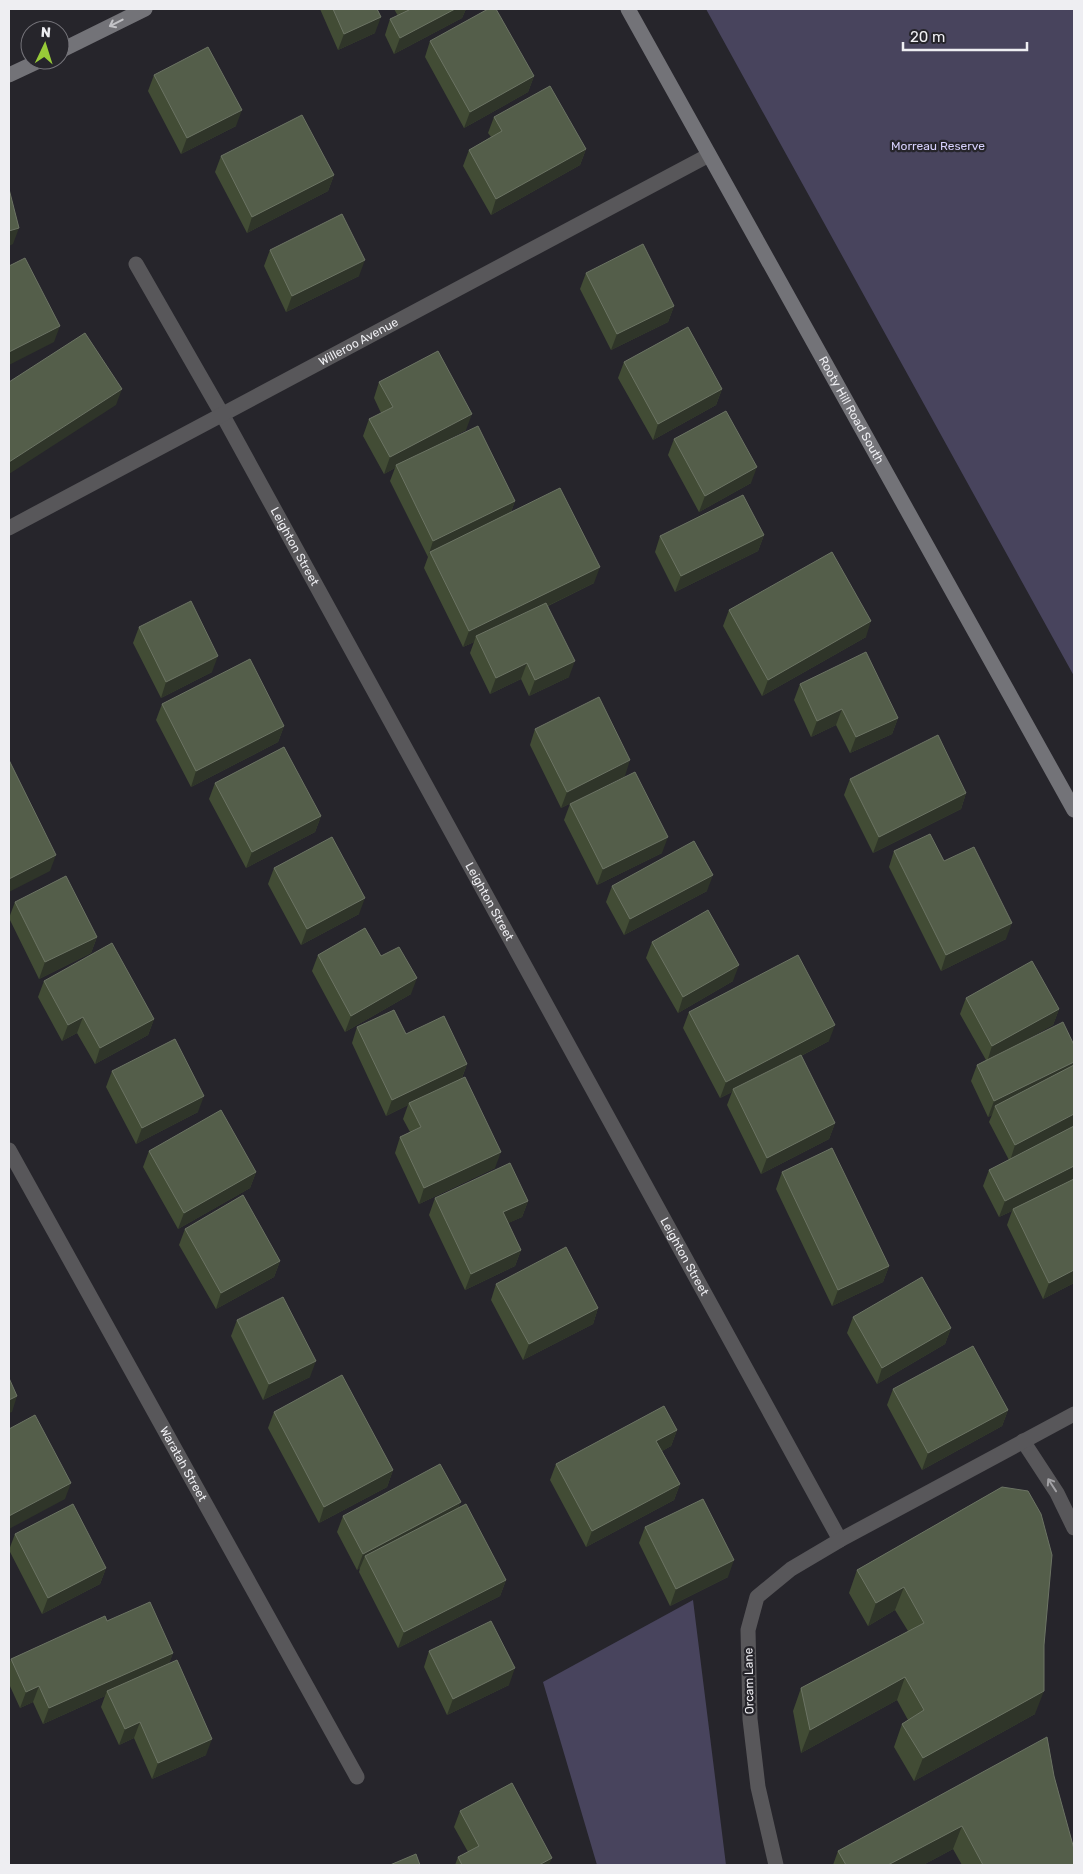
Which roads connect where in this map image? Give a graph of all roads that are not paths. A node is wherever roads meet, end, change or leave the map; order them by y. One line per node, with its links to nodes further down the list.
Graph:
1 (144, 9): 3 (main road, one-way to 3)
2 (628, 9): 4 (main road, Rooty Hill Road South)
3 (70, 46)
4 (709, 155): 6 (street, Willeroo Avenue); 8 (main road, Rooty Hill Road South)
5 (136, 264): 6 (street, Leighton Street)
6 (222, 414): 7 (street, Willeroo Avenue); 13 (street, Leighton Street)
7 (9, 528)
8 (1074, 810)
9 (9, 1150): 14 (street, Waratah Street)
10 (1074, 1414): 11 (street, Orcam Lane)
11 (1023, 1441): 12 (street, one-way to 11); 13 (street, Orcam Lane)
12 (1074, 1528)
13 (840, 1540): 15 (street, Orcam Lane)
14 (357, 1776)
15 (776, 1865)

